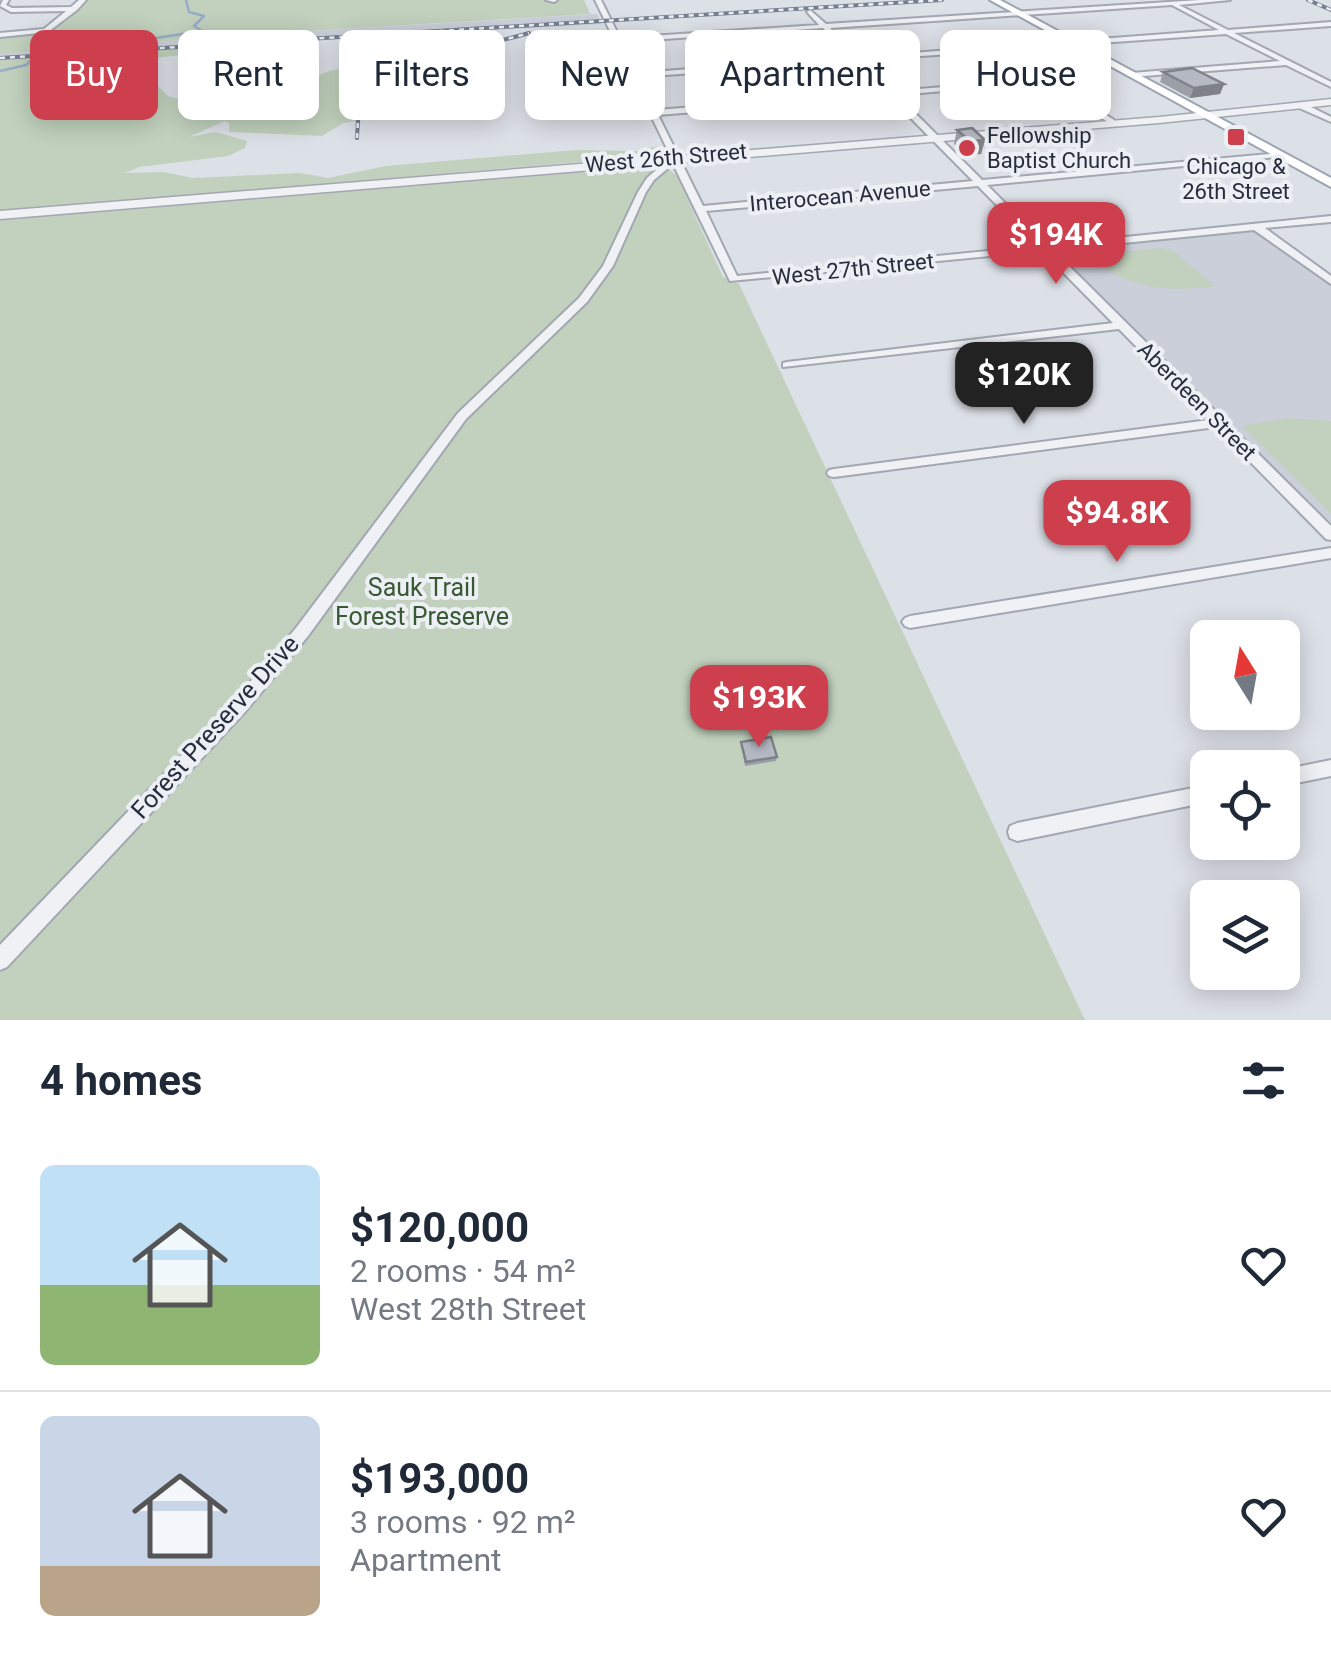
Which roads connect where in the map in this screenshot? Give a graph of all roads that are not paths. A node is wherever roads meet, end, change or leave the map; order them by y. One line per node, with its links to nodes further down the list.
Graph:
1 (6, 0): 7 (street)
2 (83, 0): 7 (street)
3 (598, 0): 12 (street)
4 (994, 0): 9 (main road)
5 (1227, 0): 6 (street)
6 (1169, 2): 9 (street); 15 (street)
7 (75, 8): 16 (street)
8 (810, 12): 11 (street, Aberdeen Street)
9 (1018, 14): 11 (street); 14 (main road)
10 (1331, 24): 15 (street)
11 (825, 27): 13 (street, Aberdeen Street); 17 (street)
12 (613, 30)
13 (828, 30)
14 (1048, 30)
15 (1226, 31): 18 (street); 19 (street)
16 (0, 36)
17 (665, 37)
18 (1111, 39)
19 (1287, 62): 21 (street); 22 (street)
20 (1111, 64): 21 (main road)
21 (1131, 75): 25 (main road)
22 (1331, 85)
23 (1331, 102): 24 (street, West 26th Street)
24 (1300, 105): 25 (street, West 26th Street); 29 (street)
25 (1205, 115): 30 (street, West 26th Street); 32 (main road)
26 (657, 120): 33 (street)
27 (917, 120): 31 (street, Aberdeen Street)
28 (1108, 120): 30 (street)
29 (1331, 120)
30 (1111, 122): 31 (street, West 26th Street)
31 (933, 136): 33 (street, West 26th Street); 34 (street, Aberdeen Street)
32 (1278, 155): 34 (street, Interocean Avenue); 35 (main road)
33 (675, 158): 36 (street); 37 (street, West 26th Street); 53 (street, Forest Preserve Drive)
34 (980, 183): 36 (street, Interocean Avenue); 40 (street, Aberdeen Street)
35 (1331, 183)
36 (700, 210): 40 (street, West 27th Street)
37 (0, 216)
38 (1331, 219): 39 (street, West 27th Street)
39 (1255, 226): 40 (street, West 27th Street); 41 (street)
40 (1046, 248): 42 (street, Aberdeen Street)
41 (1331, 281)
42 (1122, 325): 43 (street); 44 (street, Aberdeen Street)
43 (788, 365)
44 (1220, 423): 45 (street); 46 (street, Aberdeen Street)
45 (834, 474)
46 (1331, 535)
47 (1331, 553): 48 (street)
48 (910, 622)
49 (1331, 768): 50 (street)
50 (1300, 774)
51 (1190, 797): 52 (street)
52 (1017, 832)
53 (0, 960)

